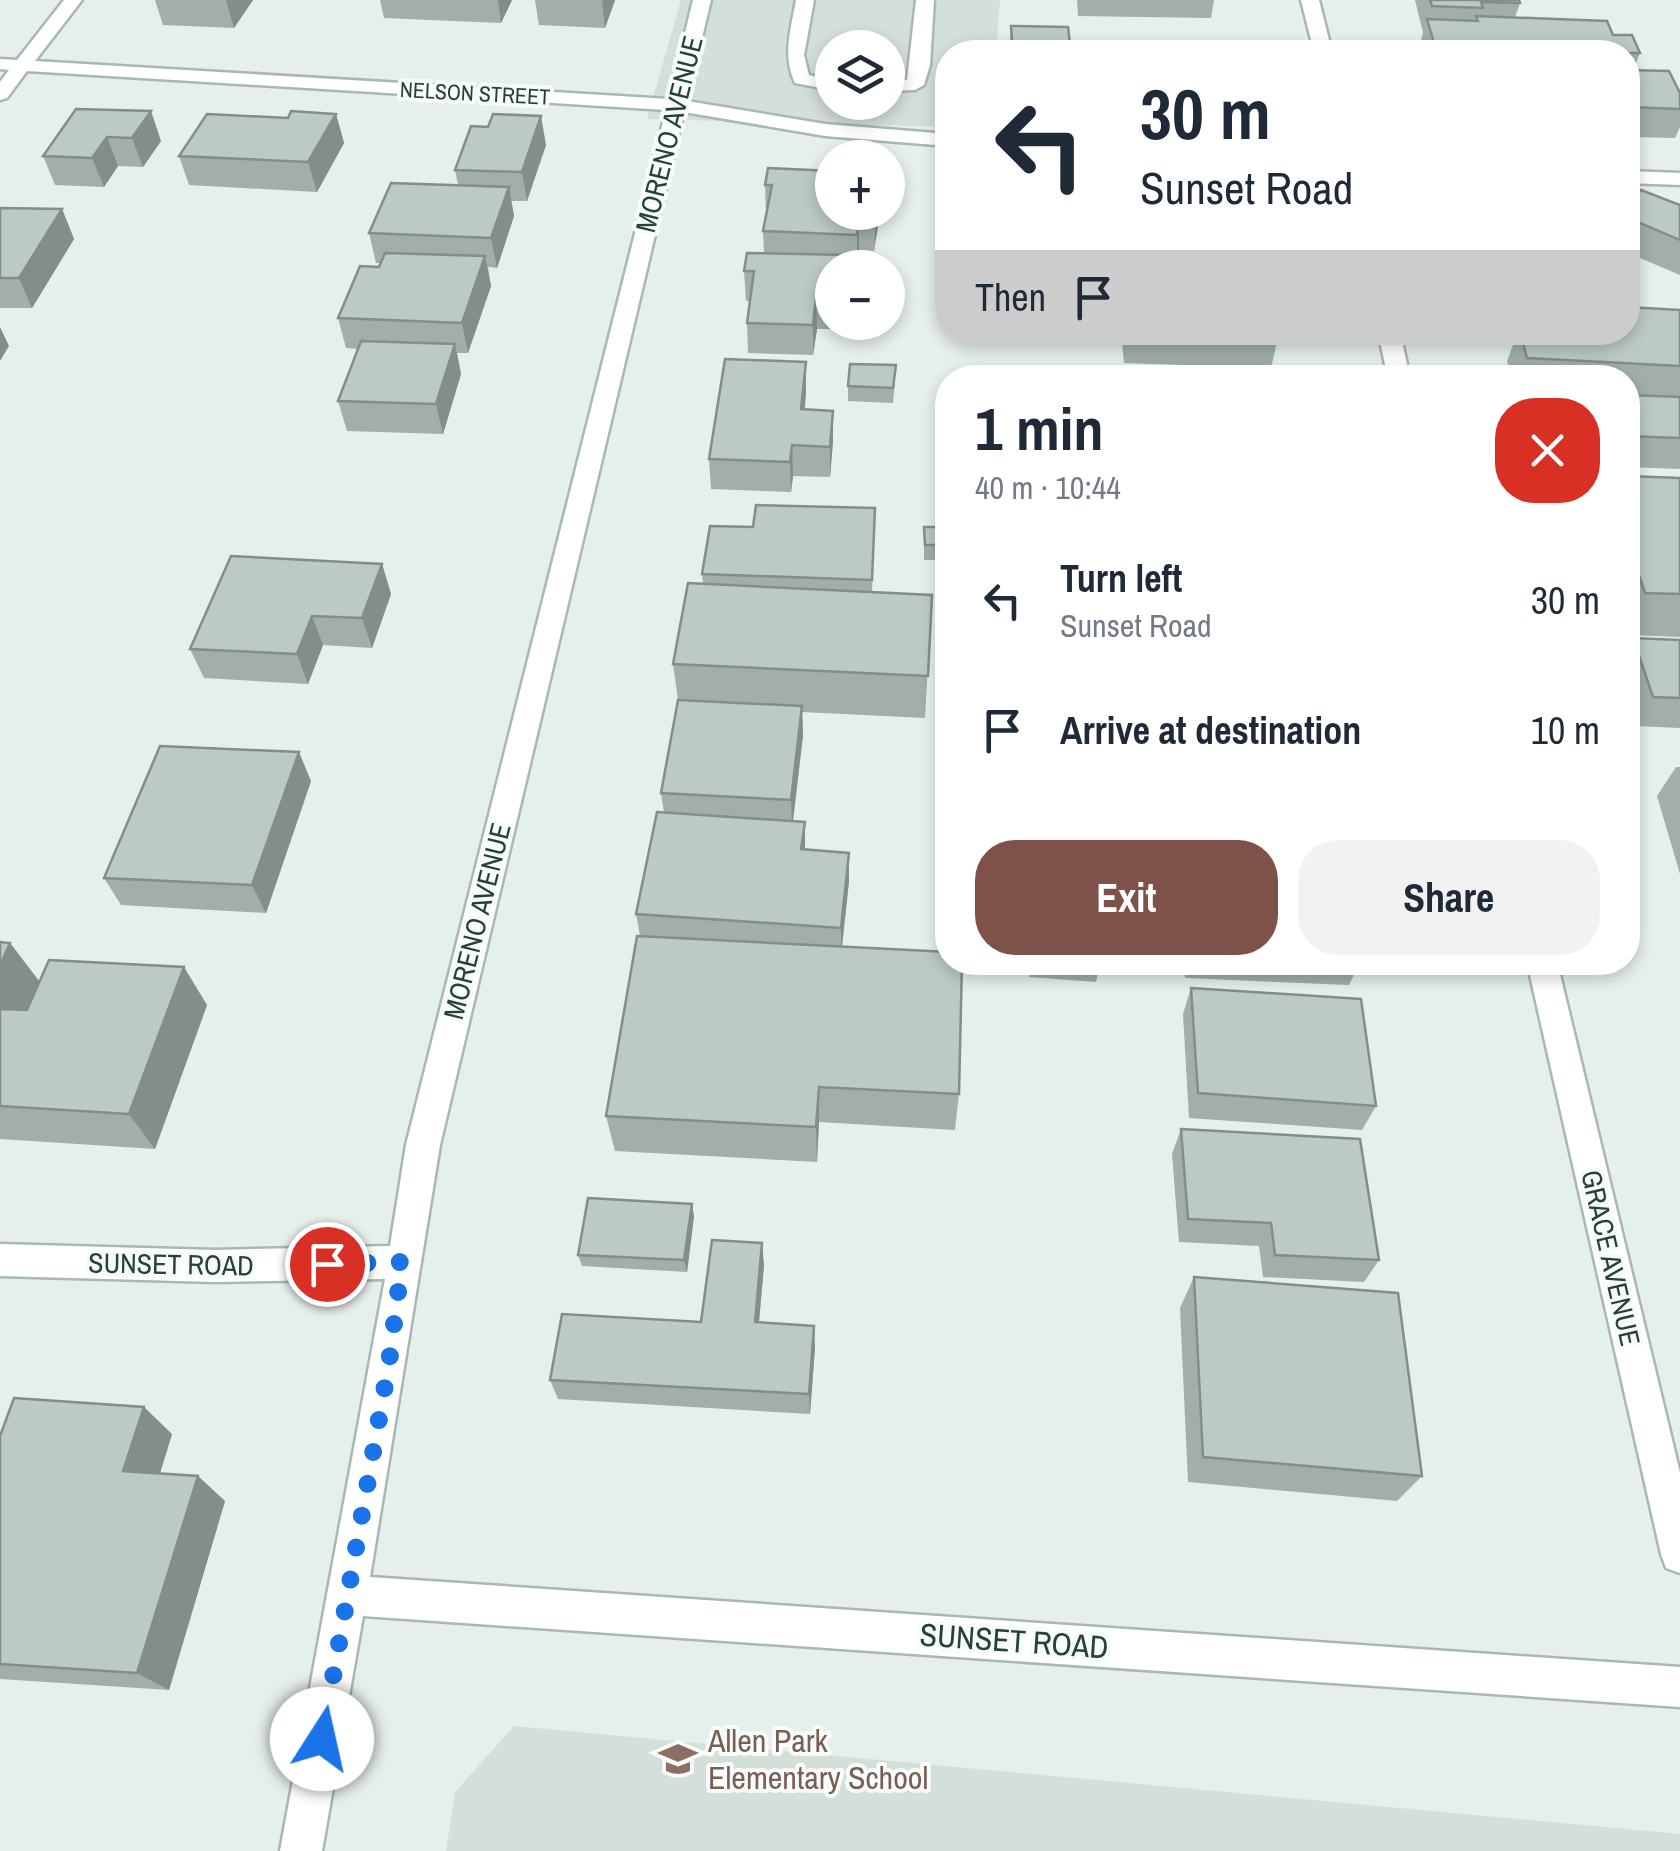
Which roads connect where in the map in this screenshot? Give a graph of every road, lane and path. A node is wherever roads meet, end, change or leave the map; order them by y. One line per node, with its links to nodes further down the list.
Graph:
1 (73, 0): 8 (street)
2 (702, 0): 12 (street, MORENO AVENUE)
3 (805, 0): 9 (street)
4 (926, 0): 10 (street)
5 (1310, 0): 6 (street)
6 (1320, 40)
7 (0, 64): 8 (street, NELSON STREET)
8 (22, 66): 11 (street); 12 (street, NELSON STREET)
9 (815, 82)
10 (905, 85)
11 (0, 94)
12 (676, 105): 13 (street, NELSON STREET); 18 (street, MORENO AVENUE)
13 (935, 139)
14 (1640, 178): 15 (street)
15 (1680, 179)
16 (1545, 975): 19 (street, GRACE AVENUE)
17 (0, 1260): 18 (street, SUNSET ROAD)
18 (402, 1262): 20 (street, MORENO AVENUE)
19 (1680, 1554)
20 (348, 1595): 21 (street, SUNSET ROAD); 22 (street, MORENO AVENUE)
21 (1680, 1688)
22 (301, 1851)

